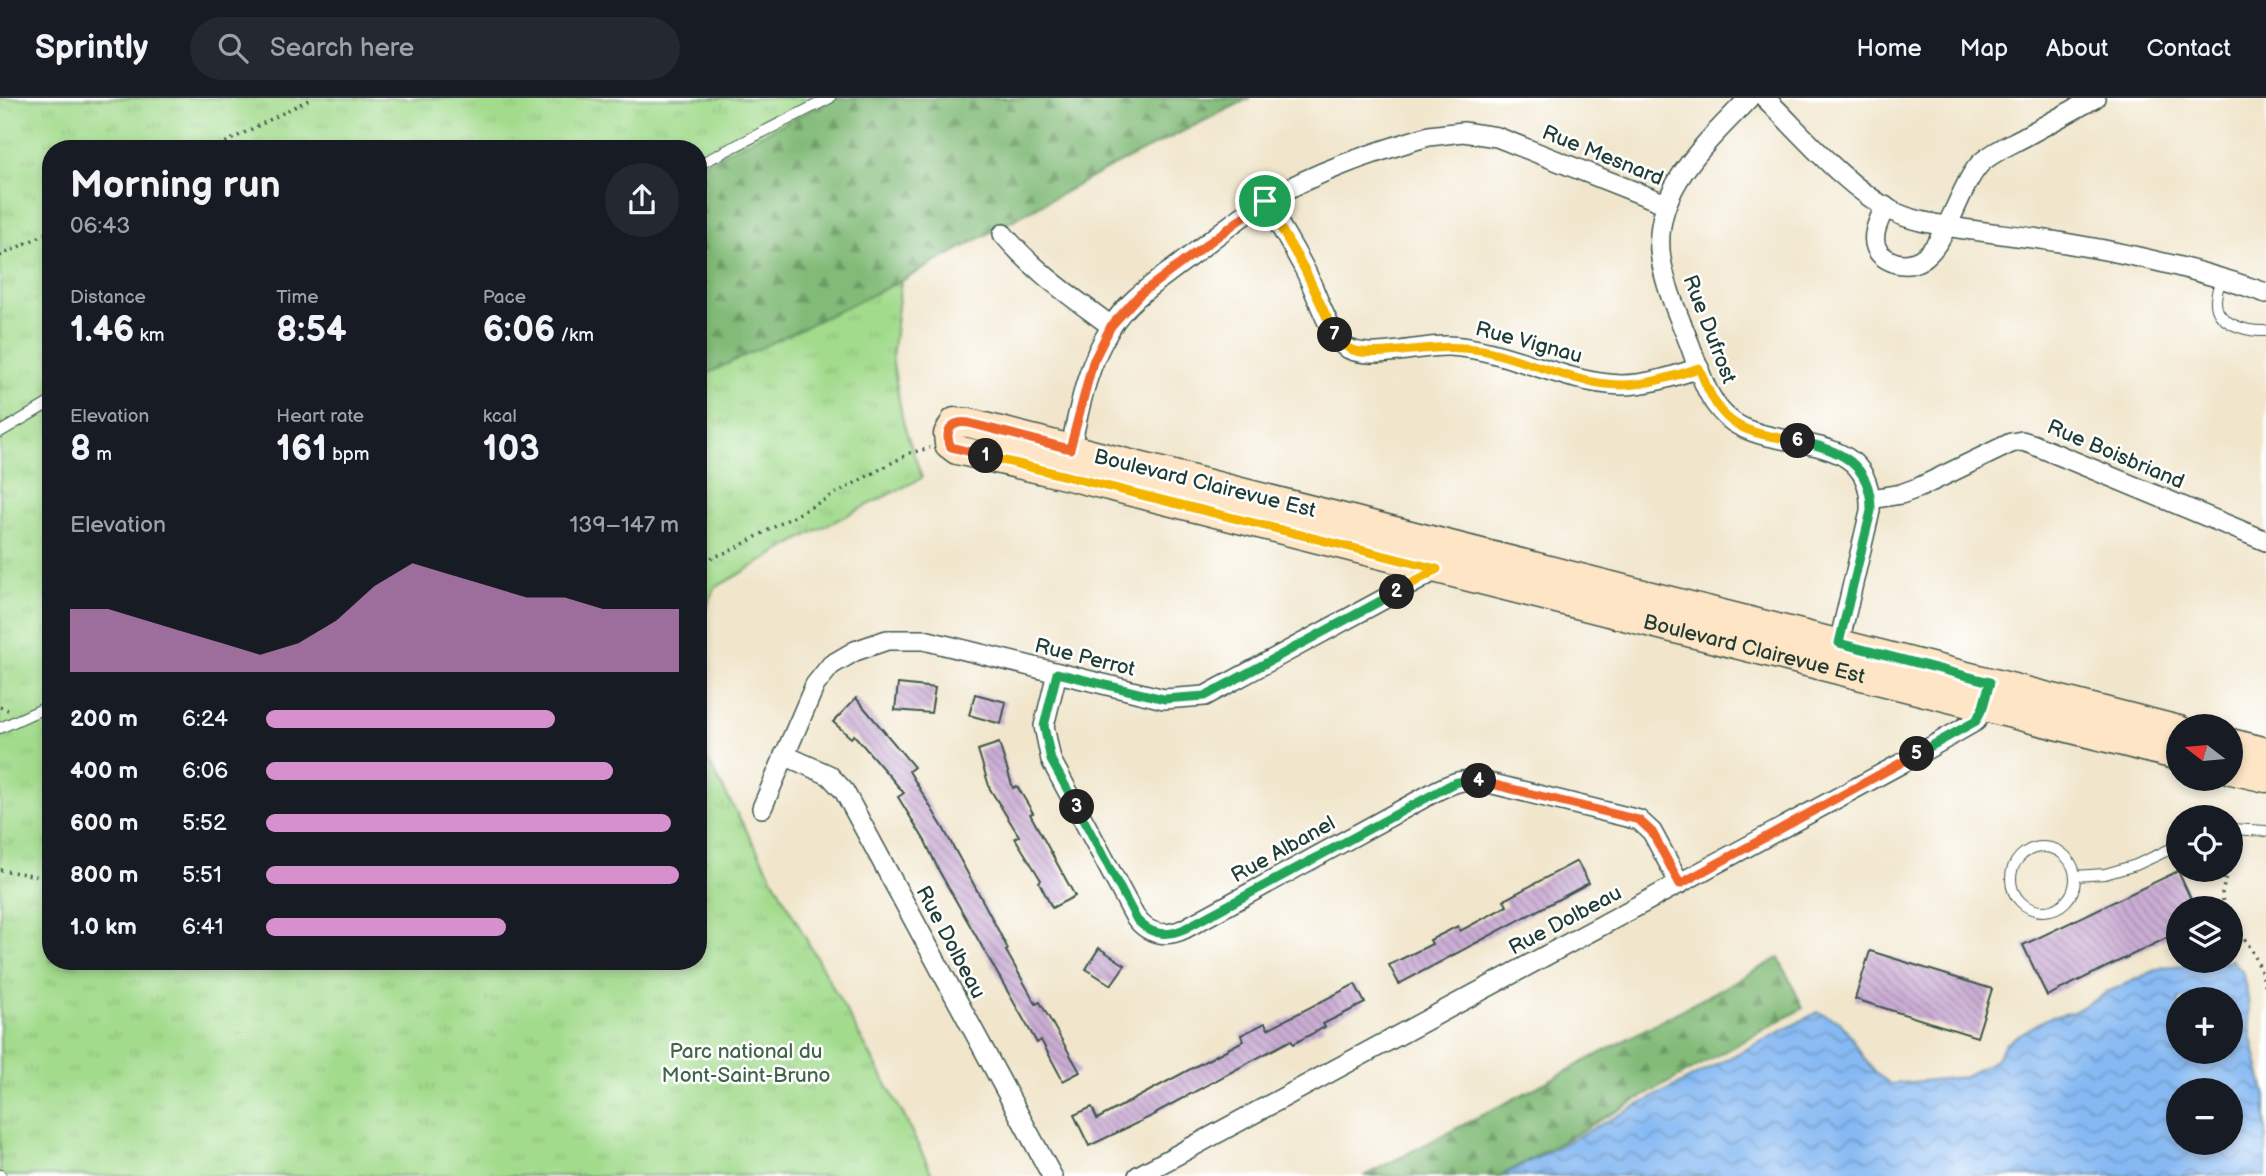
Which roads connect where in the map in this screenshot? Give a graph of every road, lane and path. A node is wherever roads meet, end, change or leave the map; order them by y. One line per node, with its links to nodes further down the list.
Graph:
1 (312, 98): 6 (path)
2 (830, 98): 7 (lane)
3 (1749, 98): 9 (street, Rue Dufrost)
4 (1765, 98): 10 (street)
5 (2095, 98): 11 (street)
6 (230, 140)
7 (707, 160)
8 (1265, 201): 9 (street, Rue Mesnard); 17 (street, Rue Mesnard); 19 (street, Rue Vignau)
9 (1666, 204): 19 (street, Rue Dufrost)
10 (1885, 206): 11 (street); 11 (street)
11 (1947, 226): 15 (street)
12 (1003, 234): 17 (street)
13 (42, 235): 14 (path)
14 (0, 256)
15 (2221, 278): 16 (street); 18 (lane)
16 (2266, 293)
17 (1111, 326): 23 (street, Rue Mesnard)
18 (2266, 331)
19 (1699, 368): 24 (street, Rue Dufrost)
20 (42, 407): 21 (lane)
21 (0, 432)
22 (949, 444): 23 (street, Boulevard Clairevue Est); 27 (path)
23 (1068, 462): 26 (street, Boulevard Clairevue Est)
24 (1871, 499): 25 (street, Rue Boisbriand); 28 (street)
25 (2266, 541)
26 (1440, 557): 28 (street, Boulevard Clairevue Est); 29 (street, Rue Perrot)
27 (707, 560)
28 (1836, 656): 30 (street, Boulevard Clairevue Est)
29 (1057, 673): 37 (street, Rue Perrot); 47 (street, Rue Albanel)
30 (1987, 694): 32 (street, Boulevard Clairevue Est); 35 (street, Boulevard Clairevue Est); 47 (street, Rue Dolbeau)
31 (42, 709): 33 (lane)
32 (2166, 728)
33 (0, 729)
34 (2244, 746): 36 (street)
35 (2166, 752)
36 (2266, 752)
37 (785, 755): 40 (street, Rue Perrot); 50 (street, Rue Dolbeau)
38 (2244, 772): 39 (street)
39 (2266, 778)
40 (762, 808)
41 (2243, 830): 42 (lane)
42 (2266, 831)
43 (2166, 851): 45 (lane)
44 (0, 870): 46 (path)
45 (2075, 876): 45 (lane)
46 (42, 877)
47 (1680, 884): 51 (street, Rue Dolbeau)
48 (2243, 936): 49 (path)
49 (2266, 987)
50 (1052, 1176)
51 (1138, 1176)

